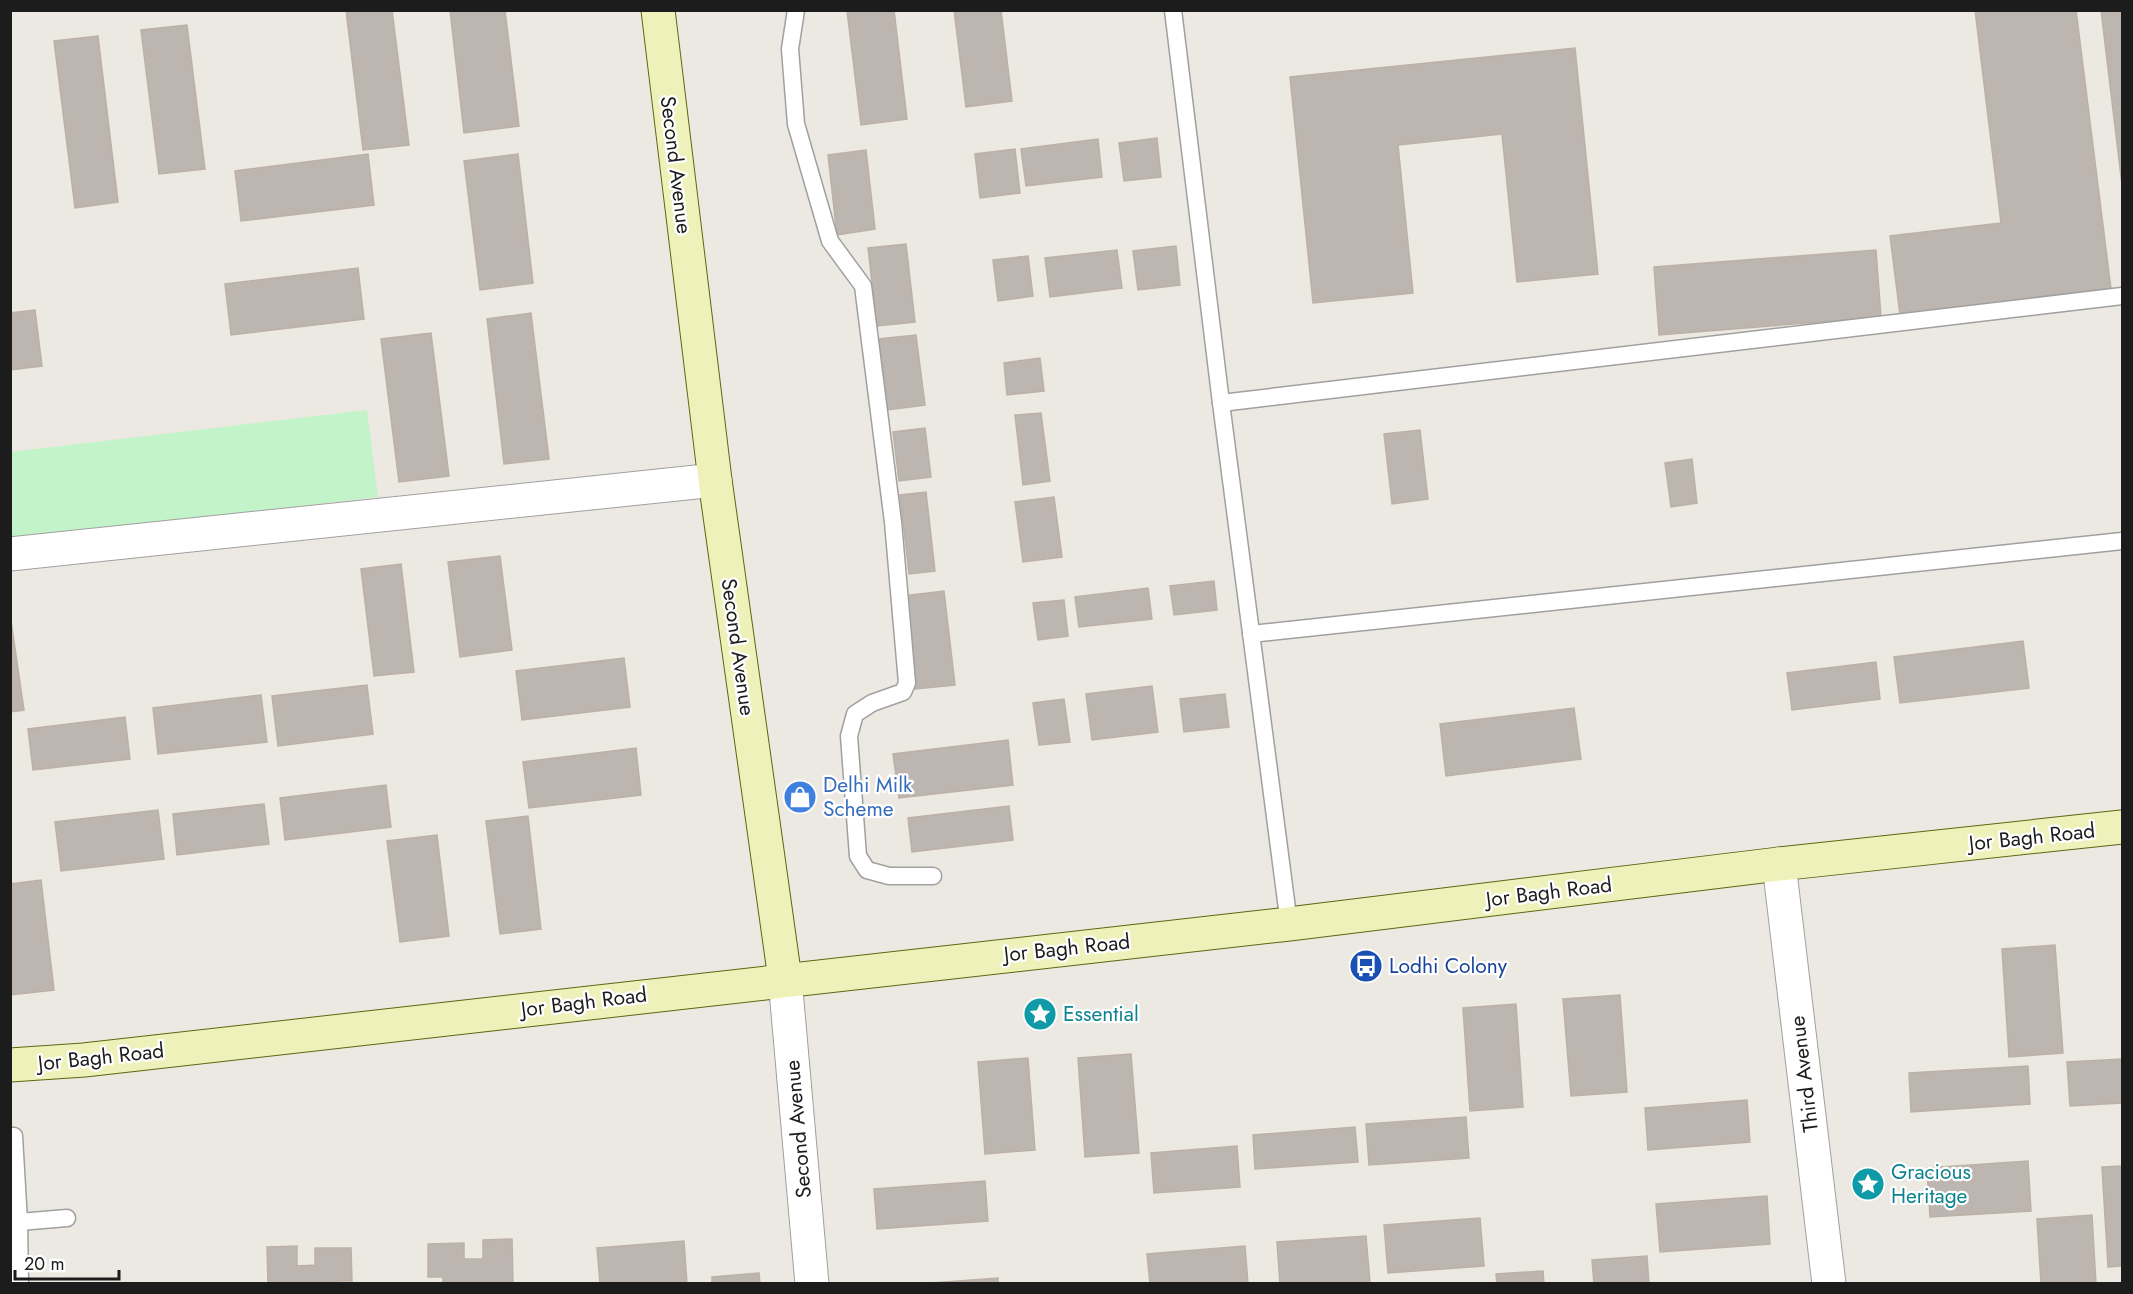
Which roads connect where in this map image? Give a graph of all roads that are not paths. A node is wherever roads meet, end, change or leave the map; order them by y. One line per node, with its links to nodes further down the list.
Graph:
1 (657, 10): 6 (street, Second Avenue)
2 (796, 10): 12 (lane)
3 (1173, 10): 5 (lane)
4 (2122, 296): 5 (lane)
5 (1221, 403): 9 (lane)
6 (715, 480): 8 (street); 14 (street, Second Avenue)
7 (2122, 541): 9 (lane)
8 (10, 554)
9 (1251, 634): 13 (lane)
10 (2122, 827): 11 (street, Jor Bagh Road)
11 (1779, 864): 13 (street, Jor Bagh Road); 21 (street, Third Avenue)
12 (933, 876)
13 (1289, 924): 14 (street, Jor Bagh Road)
14 (785, 979): 15 (street, Jor Bagh Road); 20 (street, Second Avenue)
15 (10, 1065)
16 (10, 1136): 18 (lane)
17 (67, 1218): 18 (lane)
18 (20, 1222): 19 (lane)
19 (20, 1284)
20 (812, 1284)
21 (1828, 1284)

